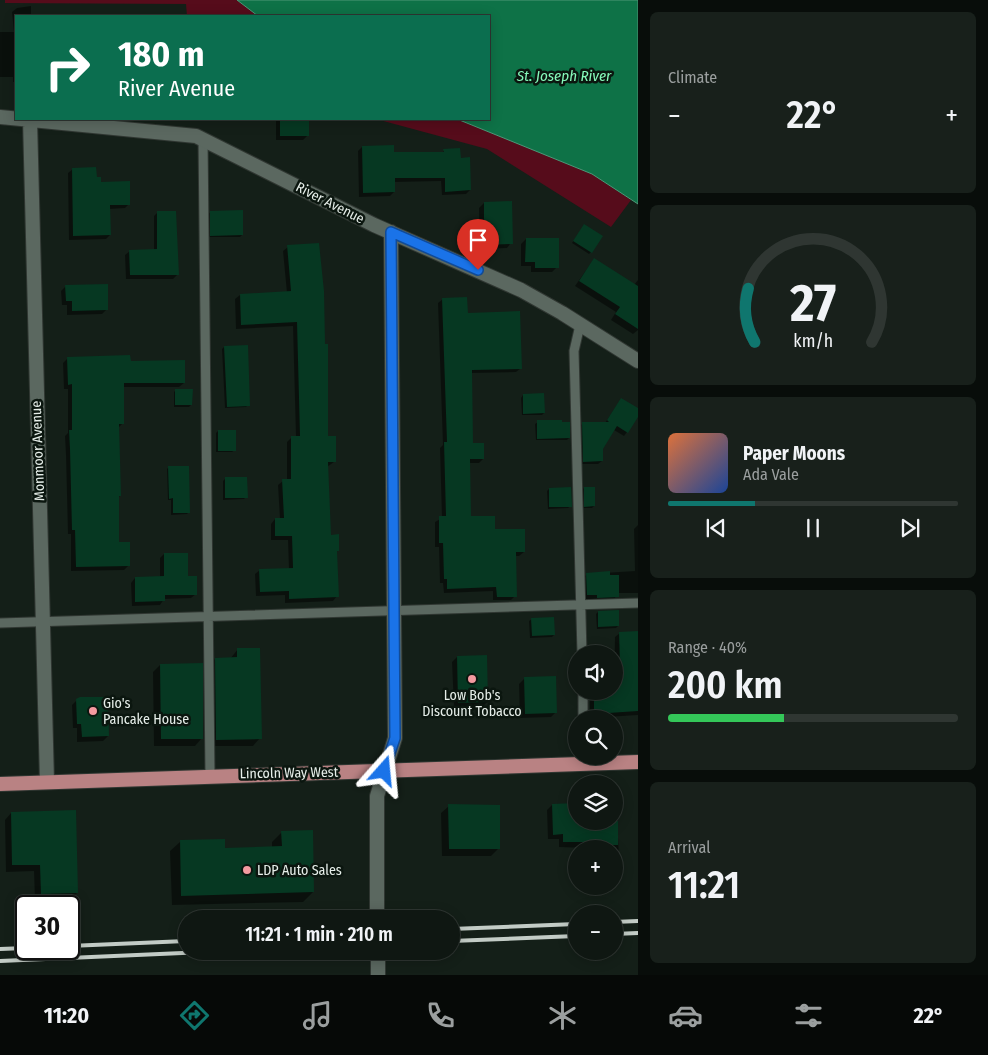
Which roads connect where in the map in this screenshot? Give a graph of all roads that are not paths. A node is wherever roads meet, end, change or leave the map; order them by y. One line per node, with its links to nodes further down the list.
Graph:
1 (0, 117): 2 (street, River Avenue)
2 (15, 118)
3 (30, 120): 4 (street, River Avenue); 12 (street, Monmoor Avenue)
4 (203, 139): 5 (street, River Avenue); 11 (lane)
5 (391, 232): 6 (street, River Avenue); 10 (street)
6 (580, 324): 7 (street, River Avenue); 9 (lane)
7 (638, 361)
8 (638, 603): 9 (lane)
9 (580, 604): 10 (lane); 14 (lane)
10 (394, 611): 11 (lane); 18 (street)
11 (208, 616): 12 (lane); 19 (lane)
12 (44, 622): 13 (lane); 20 (street, Monmoor Avenue)
13 (0, 624)
14 (582, 645)
15 (568, 761): 18 (main road, Lincoln Way West)
16 (623, 761): 17 (main road, Lincoln Way West)
17 (638, 762)
18 (384, 771): 19 (main road, Lincoln Way West); 22 (street)
19 (210, 775): 20 (main road, Lincoln Way West)
20 (47, 782): 21 (main road, Lincoln Way West)
21 (0, 784)
22 (377, 910)
23 (378, 960): 24 (street)
24 (378, 975)

